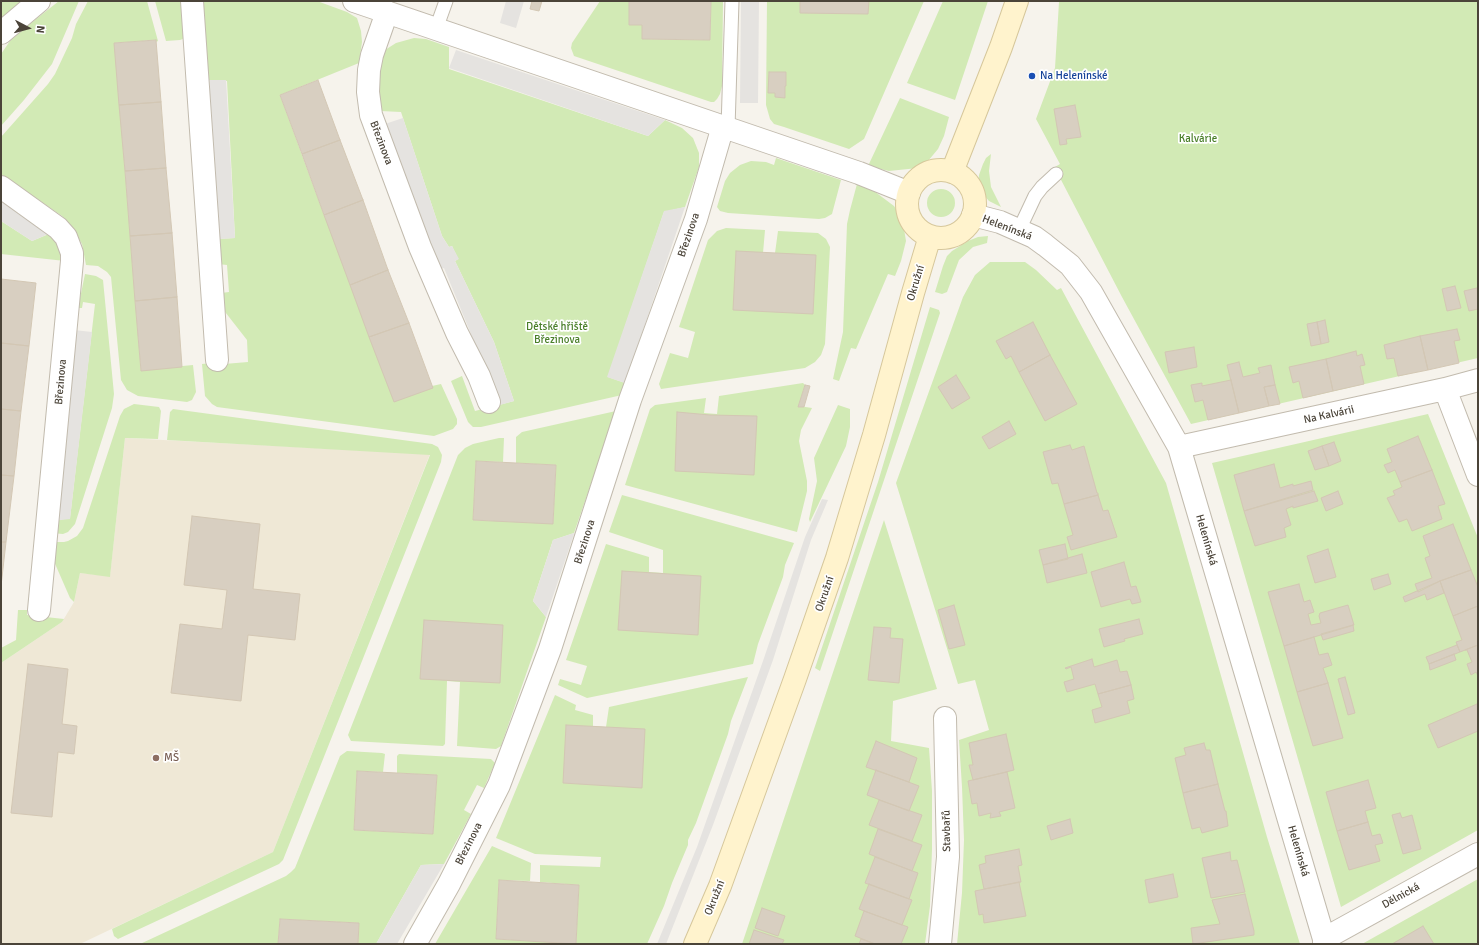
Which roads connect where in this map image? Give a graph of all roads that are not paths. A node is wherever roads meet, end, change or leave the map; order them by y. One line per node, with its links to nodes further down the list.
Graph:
1 (39, 1): 9 (street)
2 (192, 1): 18 (street)
3 (354, 1): 7 (street)
4 (446, 1): 8 (lane)
5 (732, 1): 10 (lane)
6 (1017, 1): 11 (street)
7 (387, 12): 8 (street); 21 (street, Březinova)
8 (436, 29): 10 (street)
9 (1, 33)
10 (725, 127): 14 (street); 28 (street, Březinova)
11 (952, 172): 14 (street); 15 (street)
12 (1056, 174): 16 (lane)
13 (1, 187): 24 (street, Březinova)
14 (909, 193): 17 (street)
15 (973, 215): 16 (street, Helenínská); 17 (street)
16 (1019, 230): 22 (street, Helenínská)
17 (930, 236): 29 (street, Okružní)
18 (217, 360)
19 (1478, 380): 20 (street, Na Kalvárii)
20 (1445, 390): 22 (street, Na Kalvárii); 23 (street)
21 (489, 402)
22 (1179, 446): 27 (street, Helenínská)
23 (1478, 474)
24 (38, 610)
25 (945, 718): 30 (street, Stavbařů)
26 (1478, 854): 27 (street, Dělnická)
27 (1324, 942)
28 (415, 944)
29 (696, 944)
30 (940, 944)

